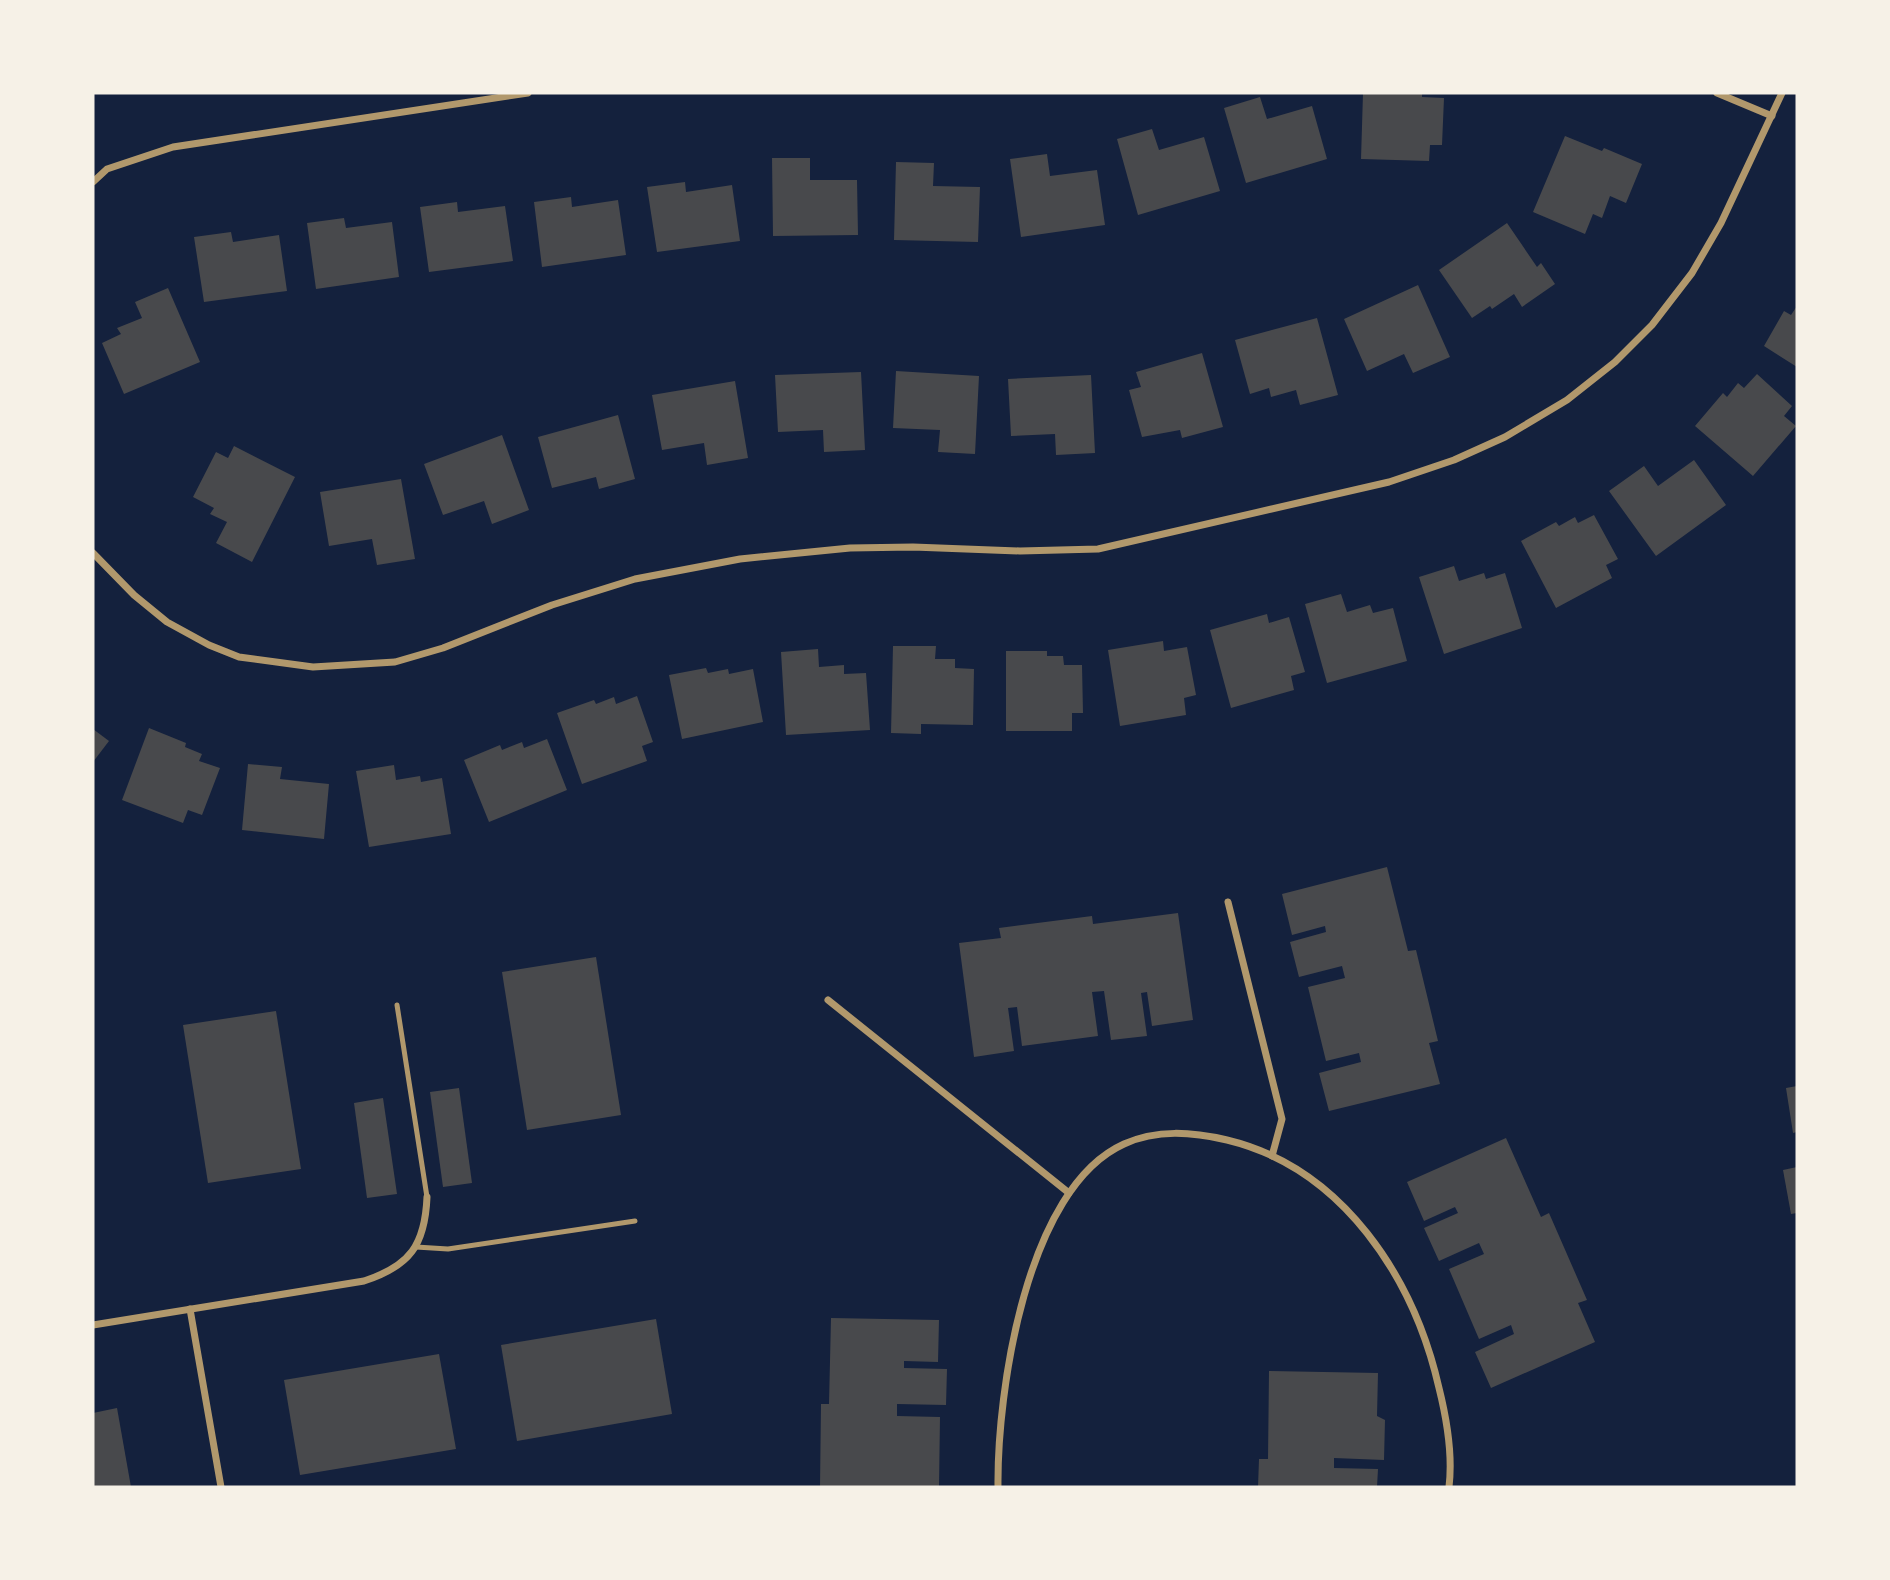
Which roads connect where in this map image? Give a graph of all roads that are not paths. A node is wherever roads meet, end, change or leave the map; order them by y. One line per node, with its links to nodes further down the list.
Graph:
1 (528, 93): 5 (street)
2 (1717, 93): 4 (street)
3 (1782, 93): 4 (street)
4 (1772, 116): 6 (street)
5 (93, 181)
6 (93, 553)
7 (1228, 902): 10 (street)
8 (828, 1000): 11 (street)
9 (397, 1005): 12 (lane)
10 (1272, 1156): 11 (street); 19 (street)
11 (1069, 1193): 18 (street)
12 (427, 1197): 14 (street)
13 (635, 1221): 14 (lane)
14 (416, 1247): 15 (street)
15 (190, 1309): 16 (street); 17 (street)
16 (93, 1325)
17 (221, 1487)
18 (998, 1487)
19 (1449, 1487)

